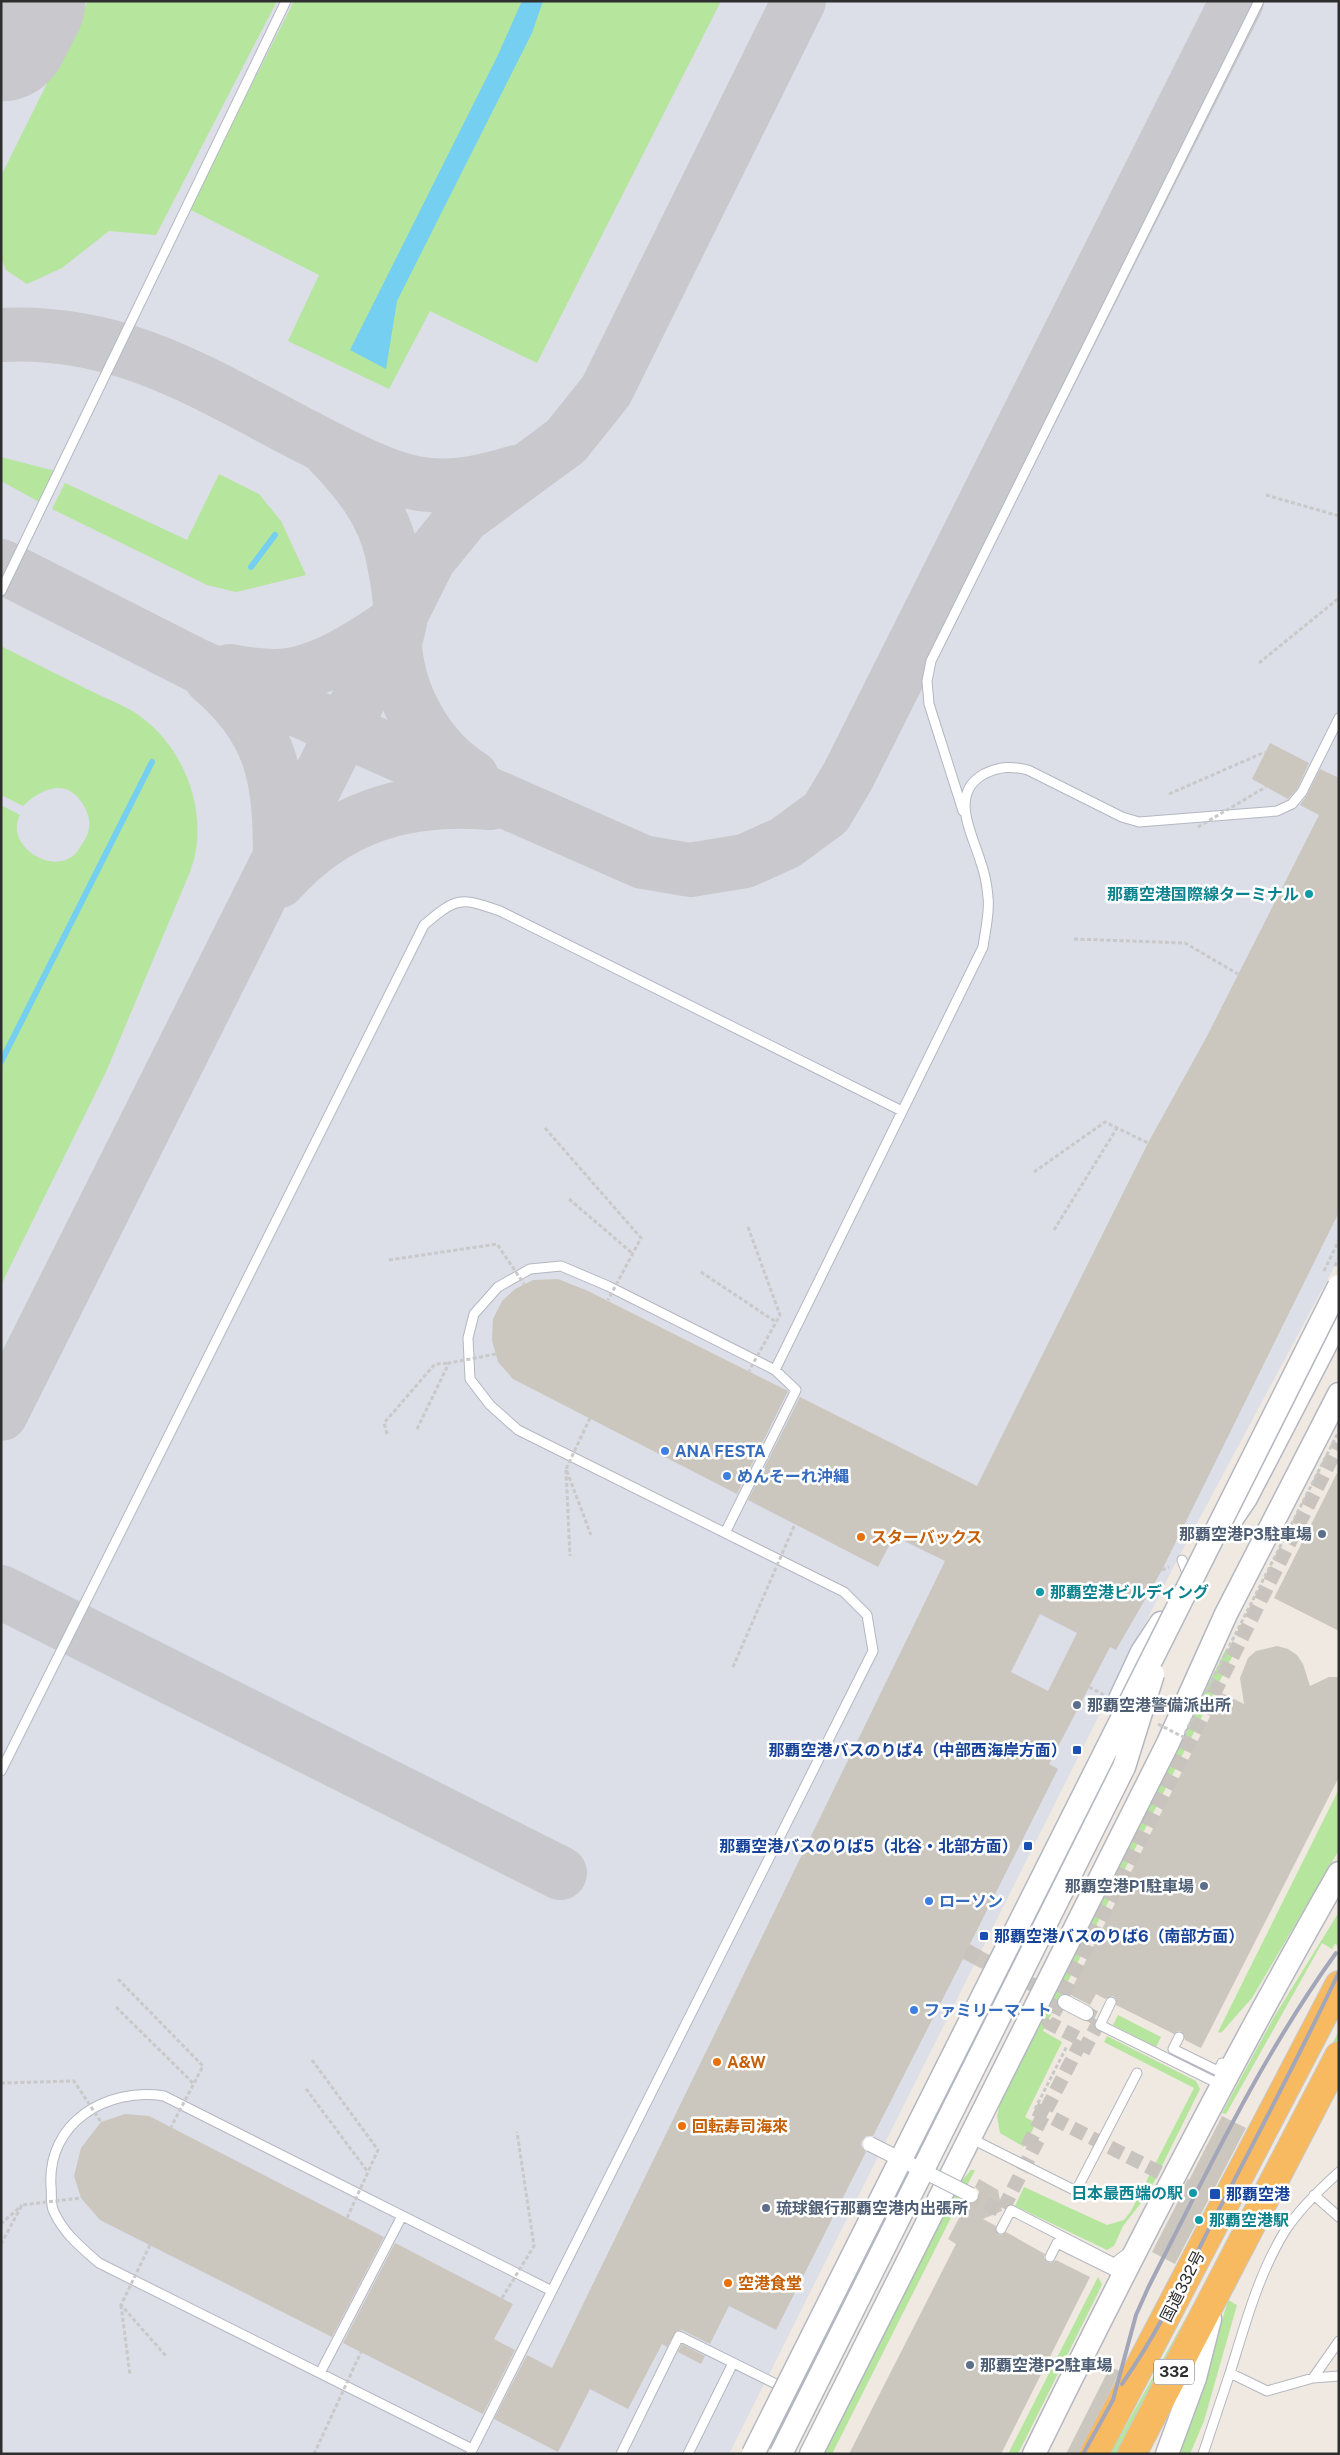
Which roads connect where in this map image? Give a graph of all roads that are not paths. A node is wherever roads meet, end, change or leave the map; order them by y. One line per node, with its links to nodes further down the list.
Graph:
1 (286, 1): 3 (lane)
2 (1259, 1): 5 (lane)
3 (1, 591)
4 (1339, 718): 5 (lane)
5 (965, 817): 6 (lane)
6 (902, 1111): 9 (lane); 13 (lane)
7 (1339, 1286): 12 (street, bridge)
8 (1339, 1319): 43 (street)
9 (774, 1370): 11 (lane); 11 (lane)
10 (1339, 1394): 24 (street)
11 (725, 1533): 35 (lane)
12 (1172, 1614): 48 (street, bridge); 49 (street, bridge)
13 (1, 1771)
14 (1339, 1873): 20 (street)
15 (1339, 1985): 52 (highway, 国道332号 / 332)
16 (1065, 2002): 18 (street)
17 (1111, 2002): 23 (lane)
18 (1086, 2013)
19 (1179, 2037): 20 (lane)
20 (1241, 2047): 23 (street)
21 (1339, 2056): 36 (highway, 国道332号 / 332)
22 (1137, 2073): 24 (lane)
23 (1221, 2085): 32 (street)
24 (970, 2138): 50 (street)
25 (870, 2144): 27 (street, bridge)
26 (1339, 2172): 28 (lane)
27 (971, 2195)
28 (1314, 2195): 30 (lane); 40 (lane)
29 (402, 2216): 35 (lane); 39 (lane); 39 (lane)
30 (1339, 2217)
31 (1001, 2229): 32 (lane)
32 (1137, 2245): 34 (street)
33 (1050, 2257): 34 (lane)
34 (1122, 2275): 51 (street)
35 (552, 2291): 44 (lane)
36 (1217, 2291): 53 (highway, 国道332号 / 332); 54 (street)
37 (1339, 2341): 42 (lane)
38 (733, 2363): 43 (lane); 45 (lane); 46 (lane)
39 (320, 2373): 44 (lane)
40 (1230, 2373): 42 (lane); 55 (lane)
41 (1339, 2376): 42 (lane)
42 (1313, 2378)
43 (780, 2386): 47 (street)
44 (471, 2452)
45 (620, 2454)
46 (688, 2454)
47 (746, 2454)
48 (753, 2454)
49 (781, 2454)
50 (811, 2454)
51 (1034, 2454)
52 (1094, 2454)
53 (1132, 2454)
54 (1167, 2454)
55 (1203, 2454)

